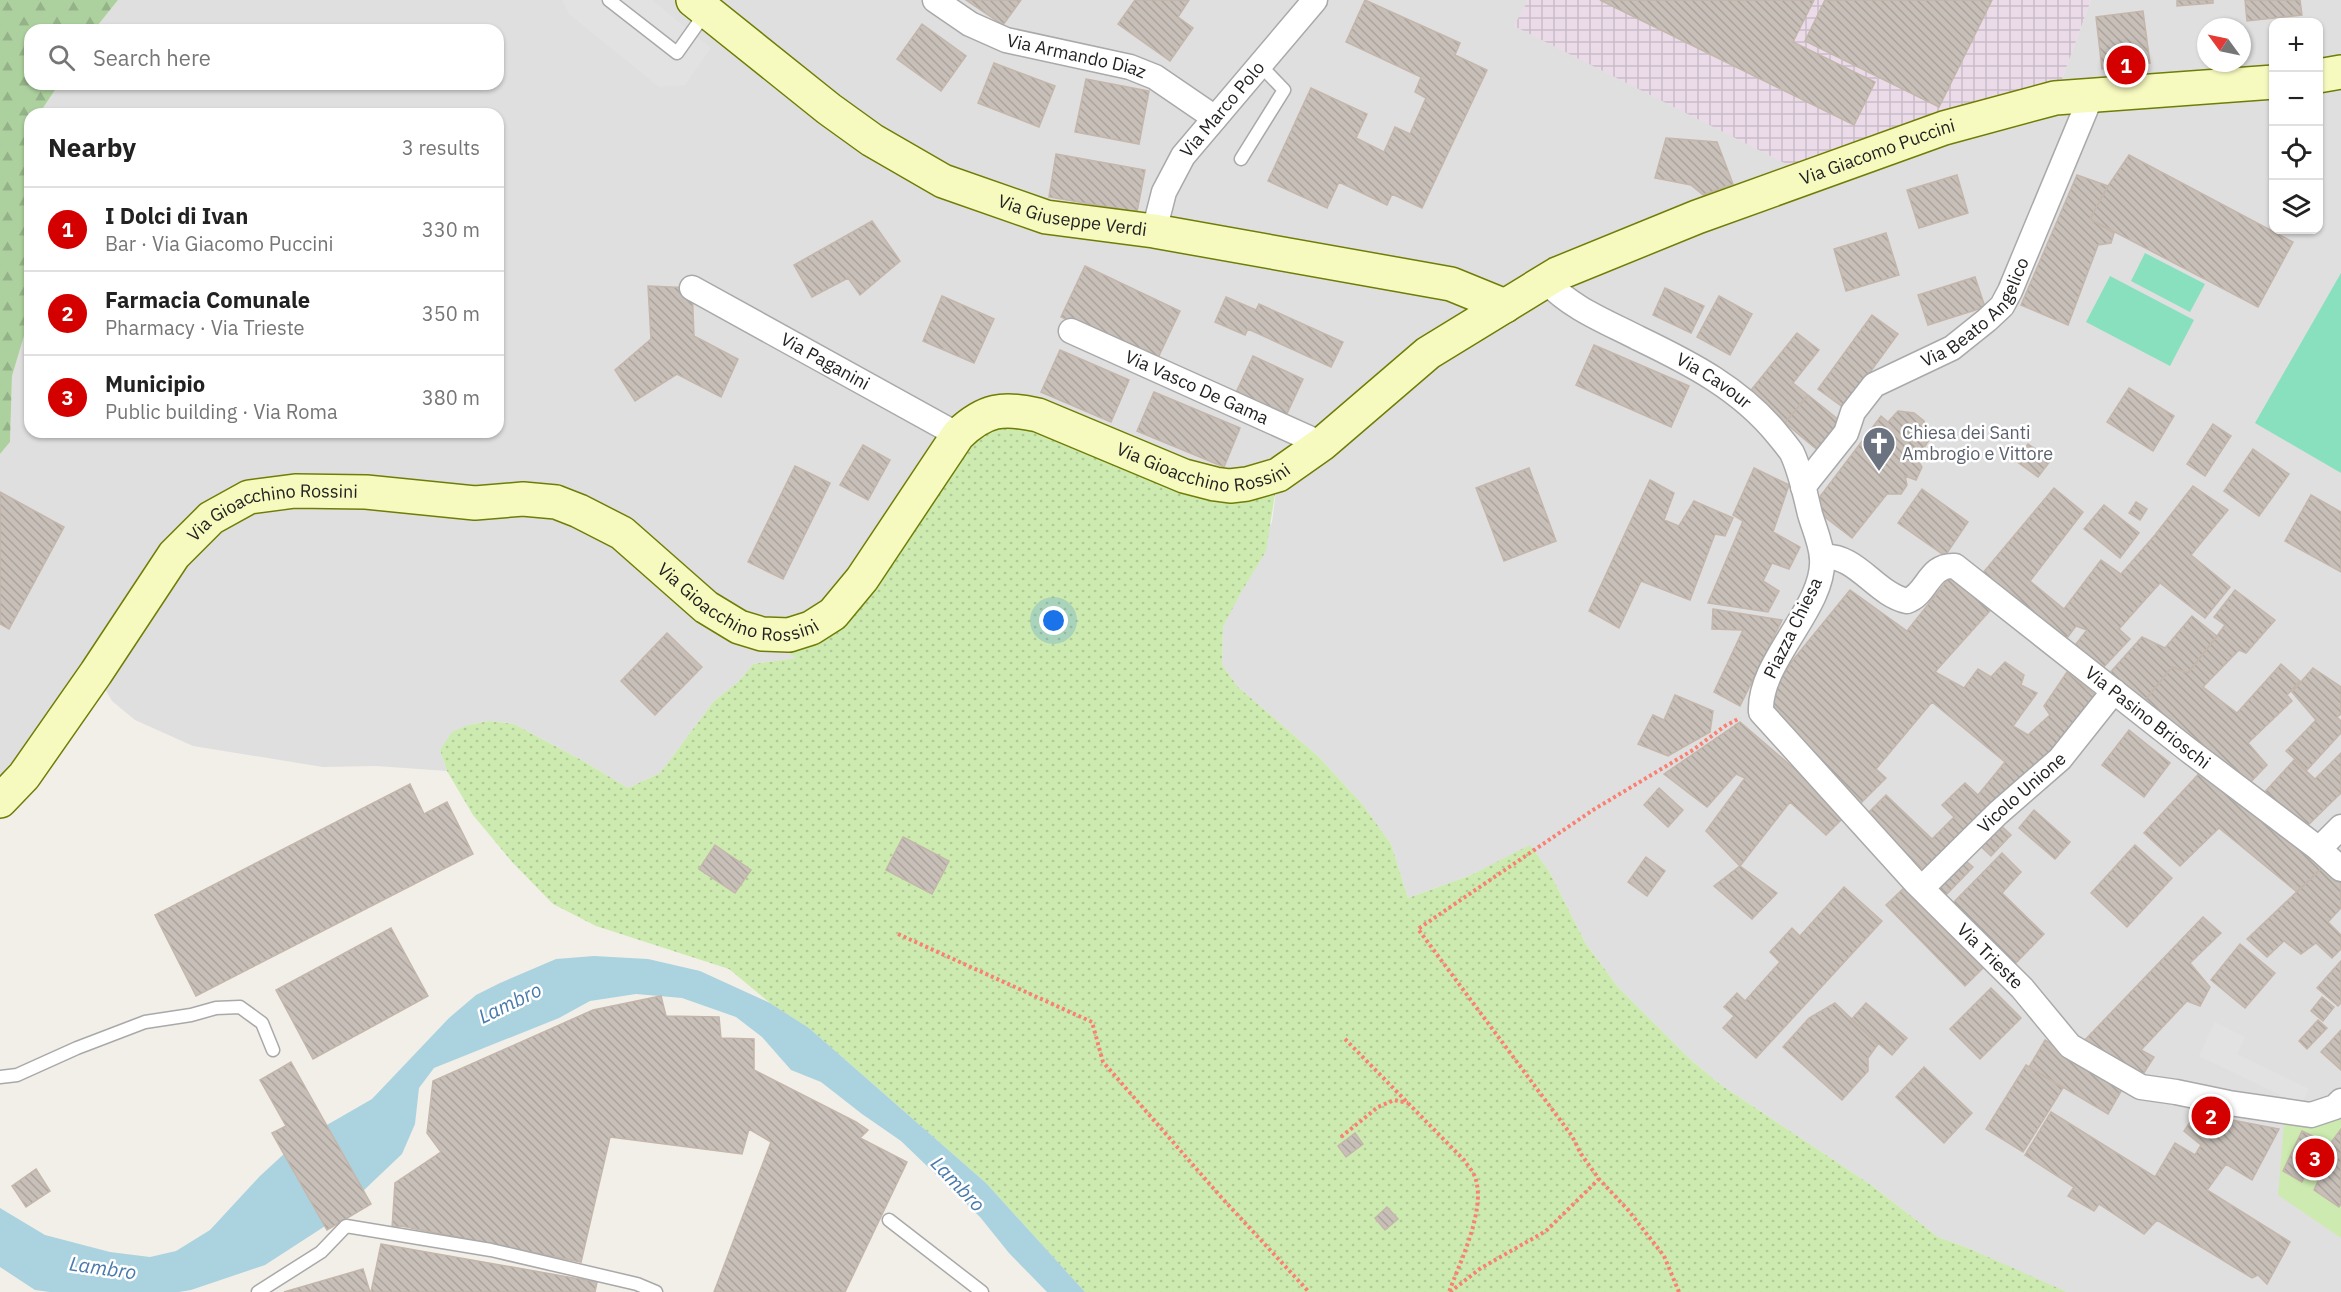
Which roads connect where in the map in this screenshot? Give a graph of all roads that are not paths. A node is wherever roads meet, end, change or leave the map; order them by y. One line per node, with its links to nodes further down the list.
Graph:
1 (609, 0): 4 (lane)
2 (935, 0): 10 (street, Via Armando Diaz)
3 (1315, 0): 5 (street, Via Marco Polo)
4 (705, 4): 12 (street, Via Giuseppe Verdi)
5 (1260, 65): 10 (street, Via Marco Polo); 11 (lane)
6 (2341, 72): 7 (street)
7 (2323, 75)
8 (2269, 82): 9 (street, Via Giacomo Puccini)
9 (2092, 94): 13 (street, Via Giacomo Puccini); 20 (street, Via Beato Angelico)
10 (1215, 118): 12 (street, Via Marco Polo)
11 (1241, 159)
12 (1154, 231): 14 (street, Via Giuseppe Verdi)
13 (1551, 278): 14 (street); 16 (street, Via Giacomo Puccini); 20 (street, Via Cavour)
14 (1451, 284): 16 (street, Via Giuseppe Verdi)
15 (692, 288): 18 (street, Via Paganini)
16 (1505, 306): 19 (street, Via Gioacchino Rossini)
17 (1071, 331): 19 (street, Via Vasco De Gama)
18 (958, 435): 19 (street, Via Gioacchino Rossini); 25 (street, Via Gioacchino Rossini)
19 (1322, 444)
20 (1803, 487): 21 (street, Via Cavour)
21 (1819, 548): 22 (street, Piazza Chiesa); 24 (street, Piazza Chiesa)
22 (1955, 566): 23 (street, Via Pasino Brioschi)
23 (2114, 691): 27 (street, Via Pasino Brioschi); 29 (street, Vicolo Unione)
24 (1761, 705): 29 (street, Via Trieste)
25 (0, 801)
26 (2341, 827): 27 (street)
27 (2319, 849): 28 (street, Via Pasino Brioschi)
28 (2341, 869)
29 (1922, 888): 32 (street, Via Trieste)
30 (273, 1050): 31 (lane)
31 (0, 1077)
32 (2341, 1101)
33 (889, 1220): 36 (lane)
34 (258, 1292): 35 (lane)
35 (656, 1292)
36 (982, 1292)

